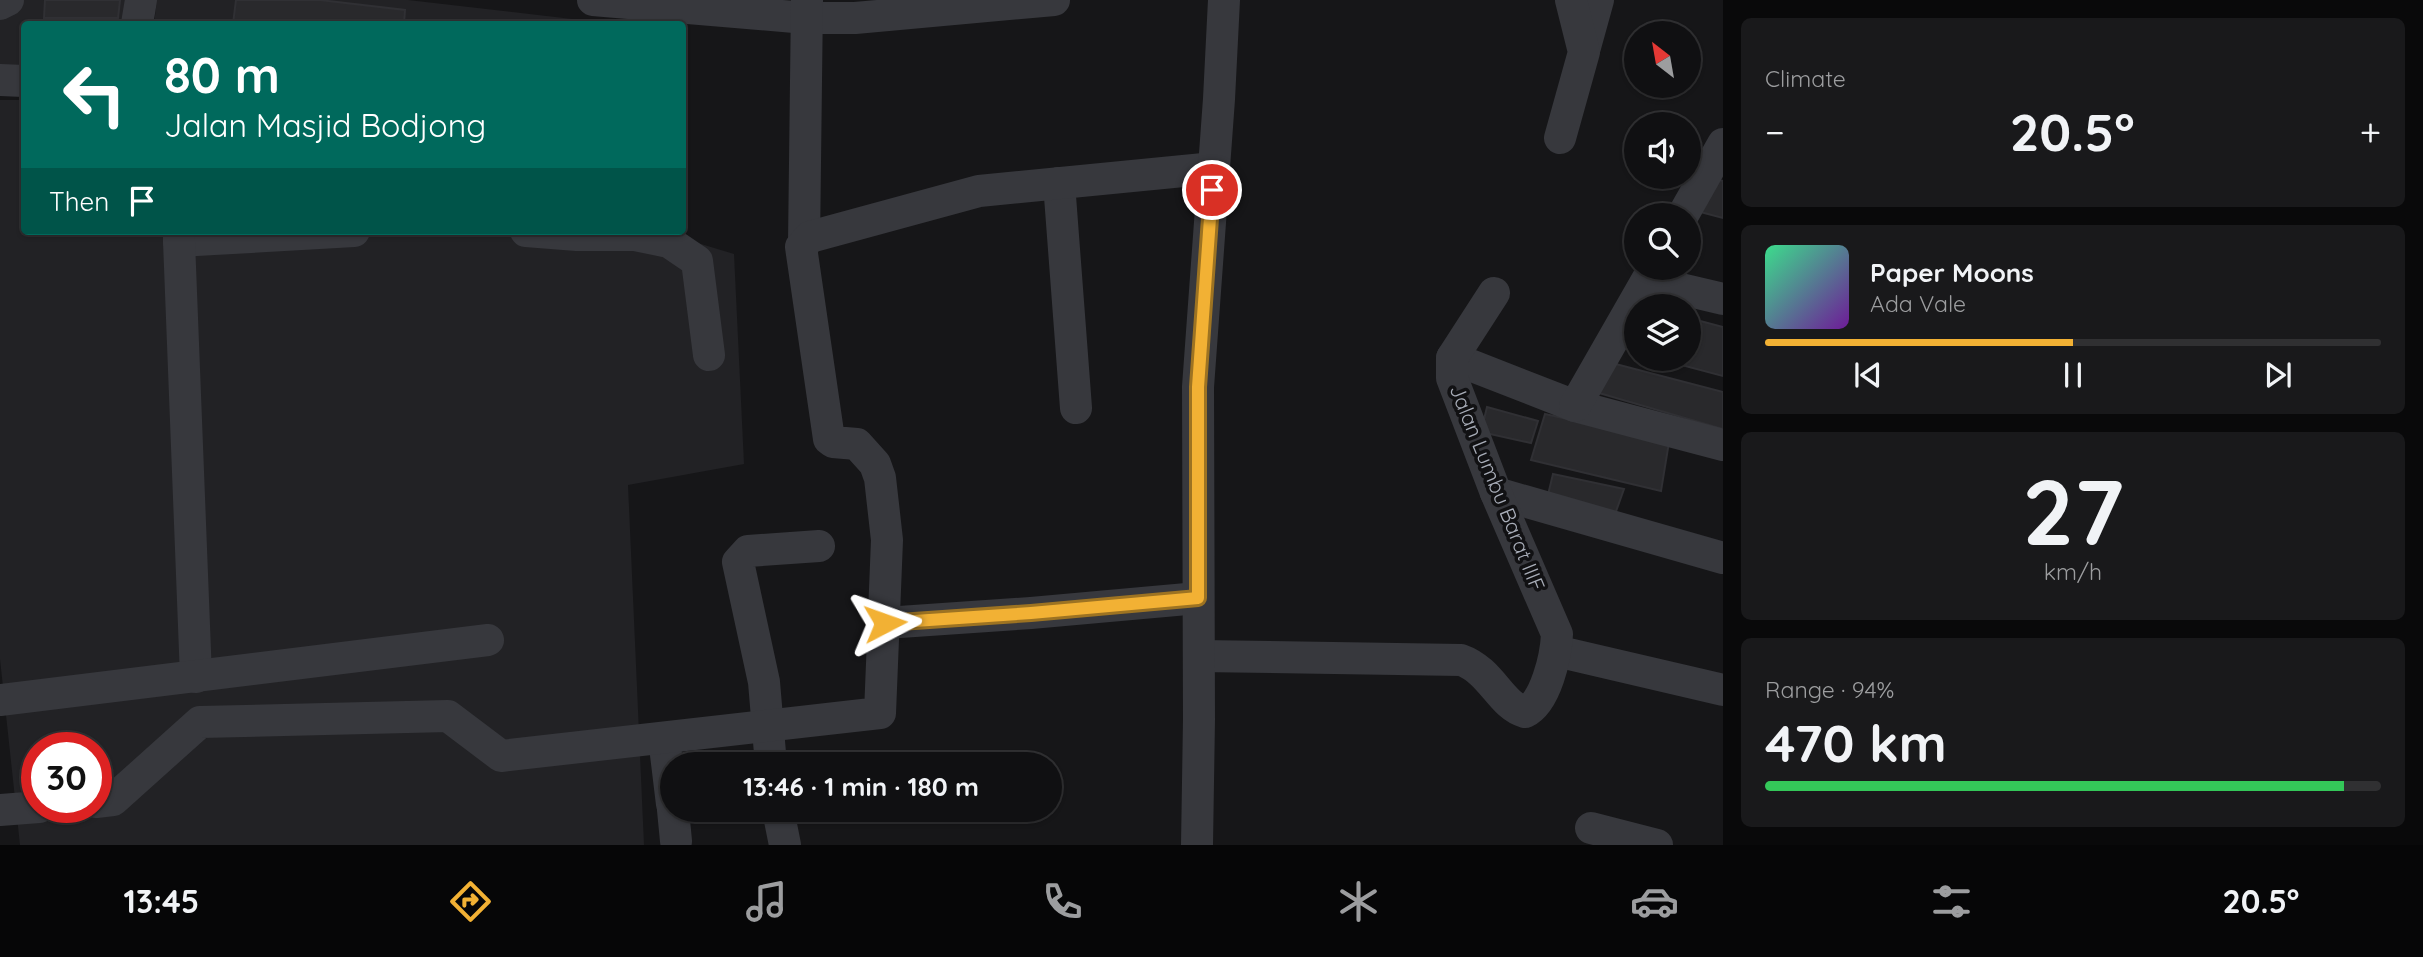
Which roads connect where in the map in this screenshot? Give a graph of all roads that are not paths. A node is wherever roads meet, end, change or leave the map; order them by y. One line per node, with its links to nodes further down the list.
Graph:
1 (9, 0): 8 (street)
2 (141, 0): 10 (street)
3 (593, 0): 9 (street)
4 (1054, 0): 9 (street)
5 (1224, 0): 16 (street)
6 (1572, 0): 11 (street)
7 (1598, 0): 11 (street)
8 (0, 4)
9 (806, 9): 24 (street)
10 (138, 21)
11 (1584, 52): 14 (street)
12 (0, 80): 13 (street)
13 (21, 81)
14 (1560, 138)
15 (1722, 148): 18 (street)
16 (1214, 168): 17 (street); 37 (street)
17 (1059, 183): 24 (street); 32 (street)
18 (1690, 203)
19 (214, 235): 23 (street)
20 (577, 235): 22 (street)
21 (635, 235): 29 (street)
22 (635, 235)
23 (179, 236): 42 (street)
24 (804, 244): 38 (street)
25 (1648, 280): 31 (street)
26 (1668, 280): 28 (street)
27 (1494, 293): 30 (street, Jalan Lumbu Barat IIIF)
28 (1723, 299)
29 (709, 355)
30 (1452, 358): 31 (street); 34 (street, Jalan Lumbu Barat IIIF)
31 (1576, 406): 33 (street)
32 (1076, 408)
33 (1723, 445)
34 (1496, 493): 36 (street); 40 (street, Jalan Lumbu Barat IIIF)
35 (819, 546): 45 (street)
36 (1723, 558)
37 (1198, 598): 38 (street); 41 (street)
38 (885, 623): 45 (street)
39 (488, 640): 42 (street)
40 (1556, 651): 41 (street); 43 (street)
41 (1199, 656): 57 (street)
42 (196, 677): 44 (street)
43 (1723, 690)
44 (0, 700)
45 (768, 726): 46 (street); 48 (street)
46 (664, 738): 47 (street); 49 (street)
47 (666, 752)
48 (770, 752)
49 (112, 800)
50 (21, 808): 51 (street)
51 (0, 810)
52 (674, 822): 55 (street)
53 (780, 822): 56 (street)
54 (1591, 828): 58 (street)
55 (676, 841)
56 (785, 845)
57 (1197, 845)
58 (1657, 845)

